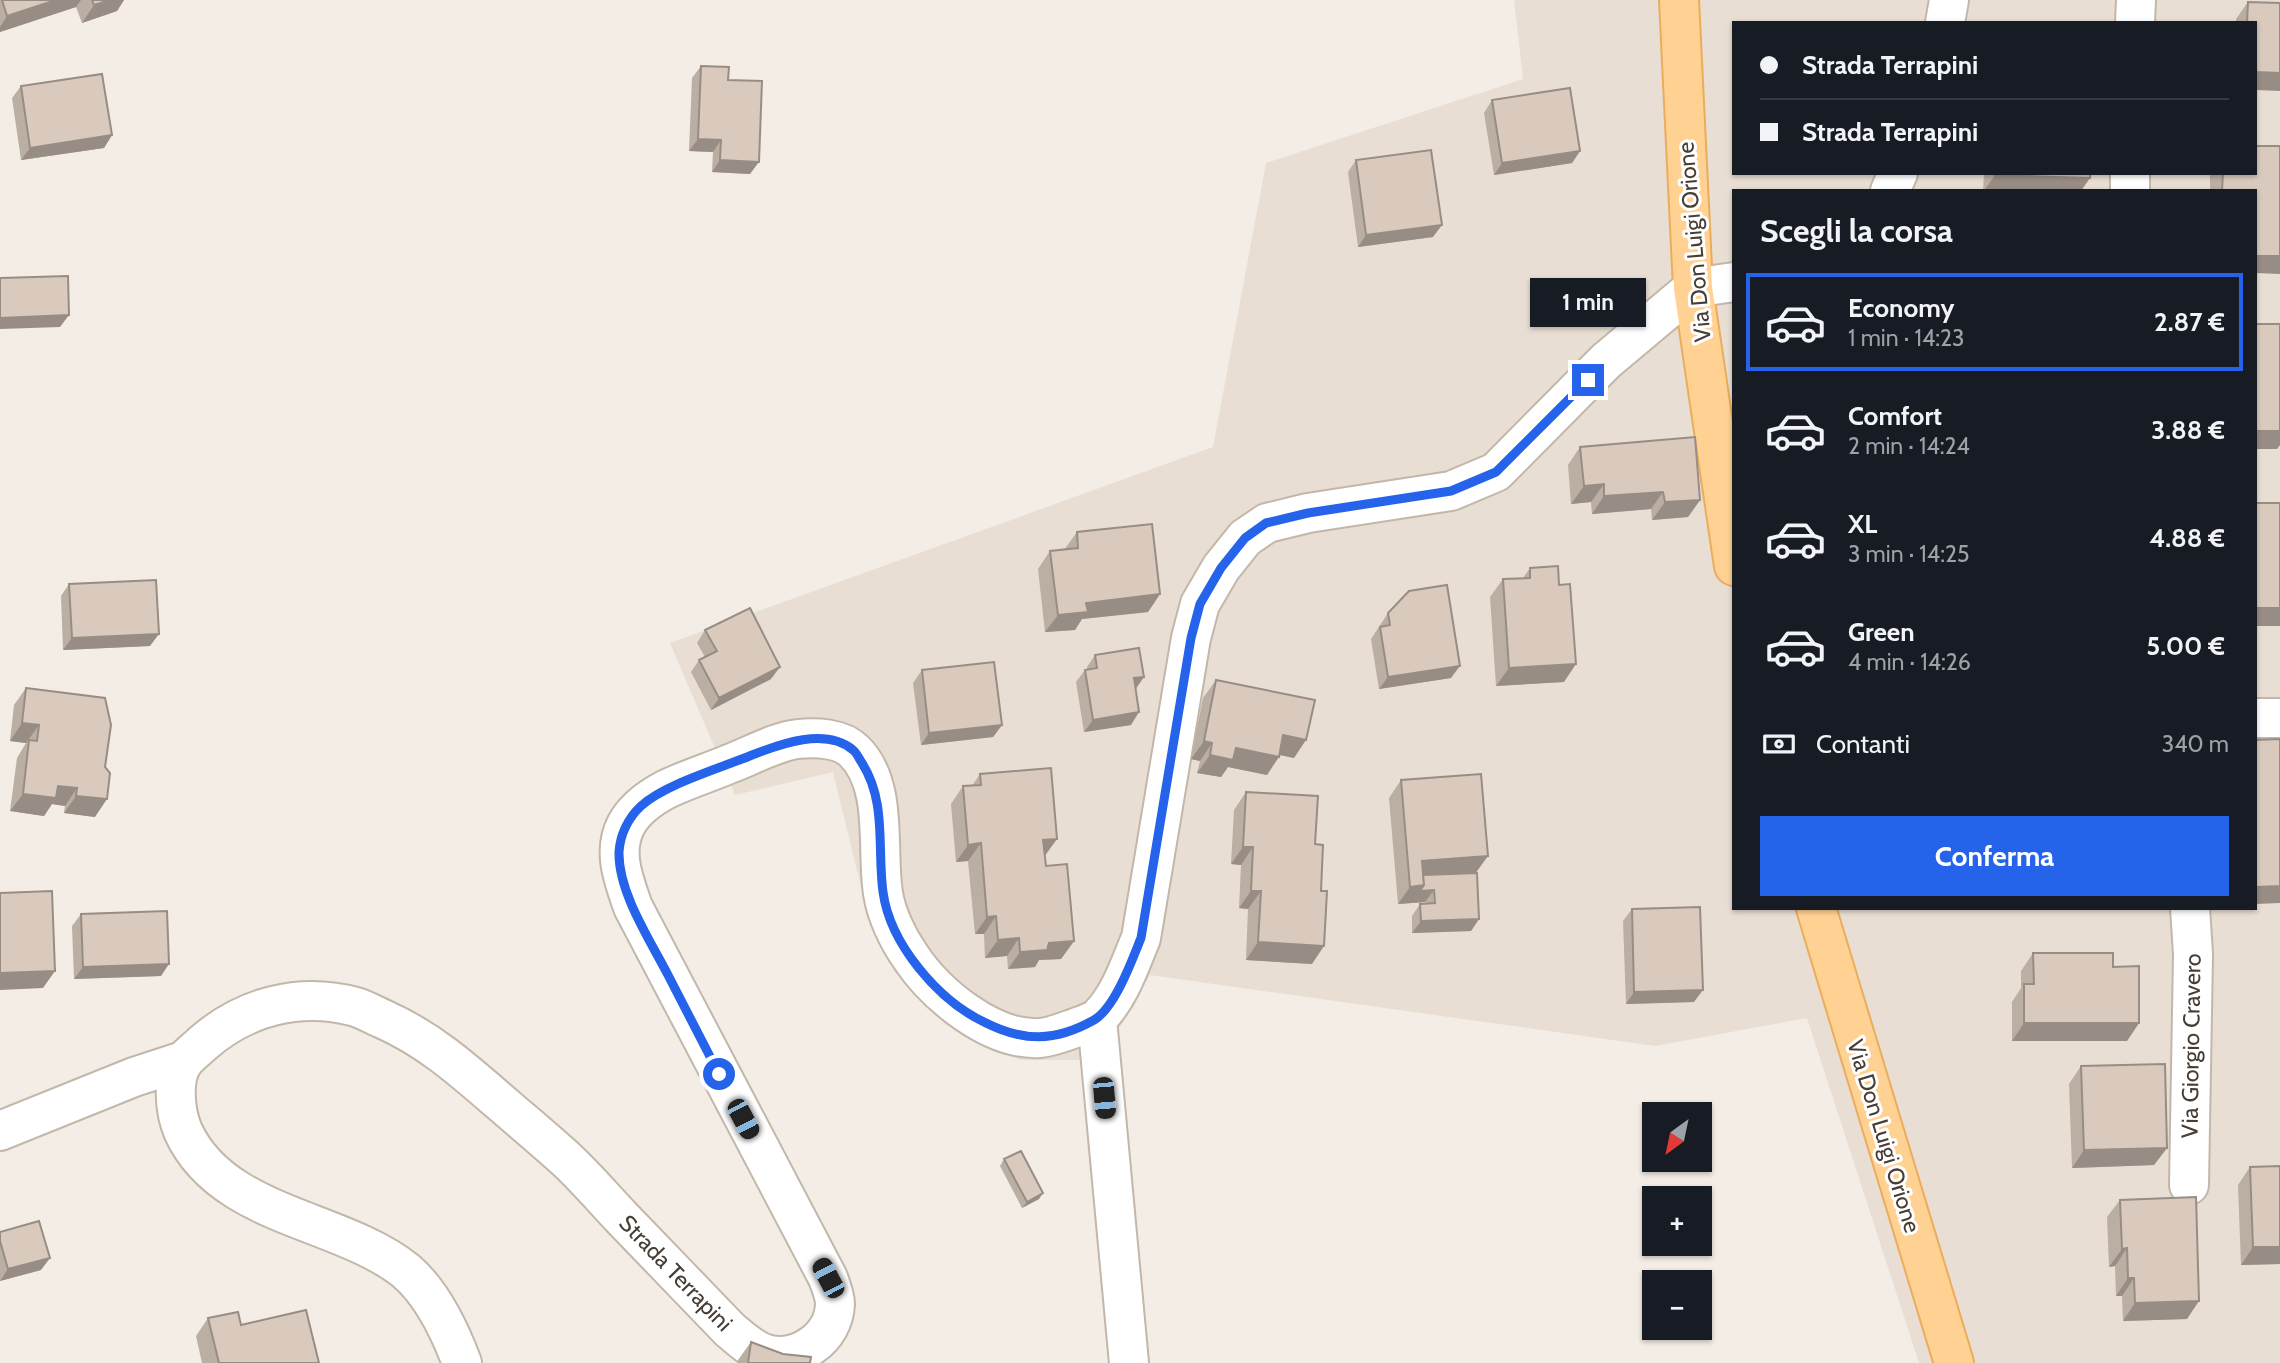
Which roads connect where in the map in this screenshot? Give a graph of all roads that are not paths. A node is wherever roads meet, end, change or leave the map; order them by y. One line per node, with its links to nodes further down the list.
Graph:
1 (1679, 0): 7 (main road, Via Don Luigi Orione)
2 (1949, 0): 4 (street)
3 (2136, 0): 5 (street)
4 (1945, 21)
5 (2135, 21)
6 (1732, 282): 7 (street)
7 (1693, 288): 8 (main road, Via Don Luigi Orione); 13 (street)
8 (1732, 552)
9 (2257, 718): 10 (street)
10 (2280, 718)
11 (1817, 910): 19 (main road, Via Don Luigi Orione)
12 (2190, 910): 16 (street, Via Giorgio Cravero)
13 (1097, 1019): 14 (street, Strada Terrapini); 18 (street)
14 (183, 1061): 15 (street); 17 (street)
15 (0, 1131)
16 (2189, 1185)
17 (462, 1363)
18 (1129, 1363)
19 (1954, 1363)

